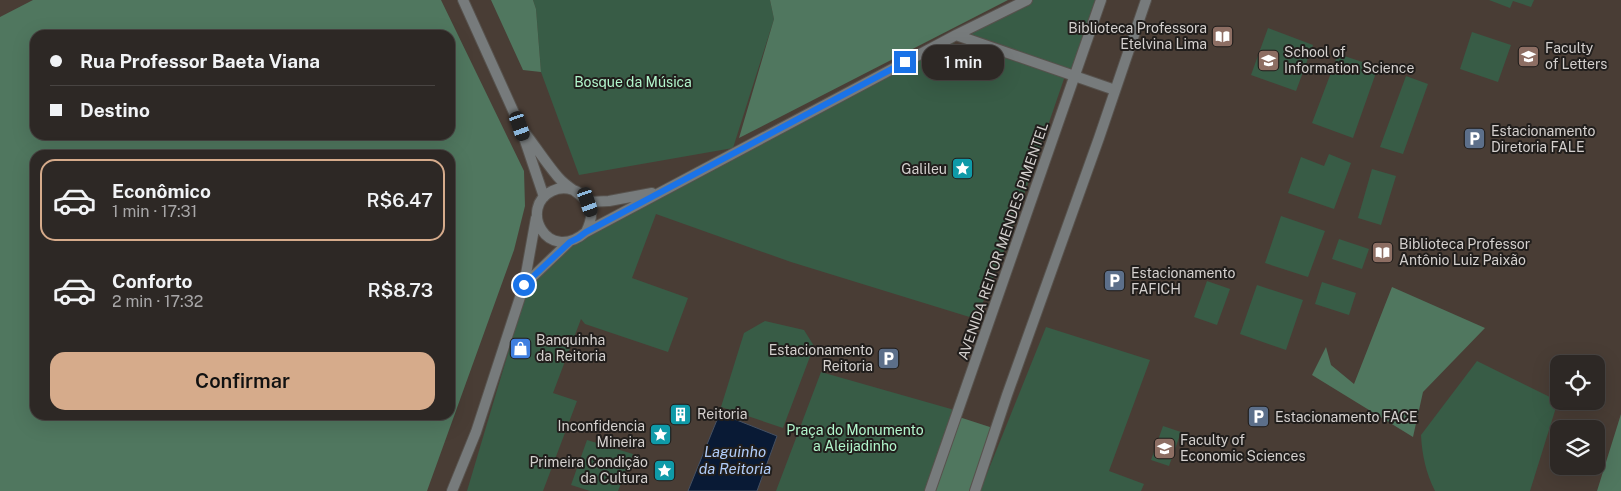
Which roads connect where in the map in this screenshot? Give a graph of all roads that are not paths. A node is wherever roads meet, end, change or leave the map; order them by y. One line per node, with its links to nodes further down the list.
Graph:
1 (463, 0): 8 (street)
2 (1027, 0): 5 (street)
3 (1101, 0): 6 (street, AVENIDA REITOR MENDES PIMENTEL)
4 (1146, 0): 7 (street)
5 (956, 35): 6 (street); 9 (street)
6 (1074, 76): 7 (street); 17 (street, AVENIDA REITOR MENDES PIMENTEL)
7 (1115, 90): 18 (street)
8 (520, 126): 10 (street); 11 (street)
9 (668, 188): 11 (street); 13 (street)
10 (544, 197): 11 (street); 12 (street)
11 (584, 198): 13 (street)
12 (537, 214): 14 (street); 15 (street)
13 (586, 232): 14 (street)
14 (570, 242): 15 (street)
15 (524, 285): 16 (street)
16 (452, 491)
17 (930, 491)
18 (975, 491)

